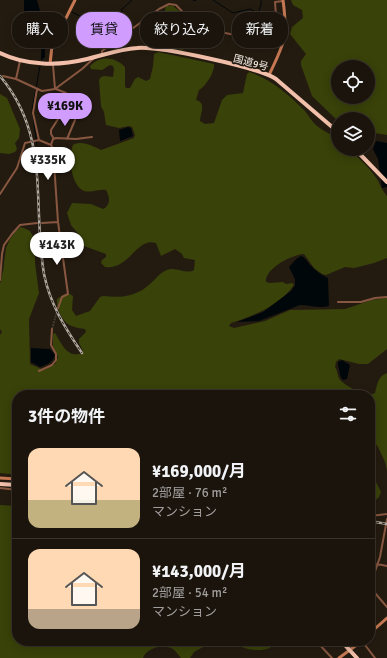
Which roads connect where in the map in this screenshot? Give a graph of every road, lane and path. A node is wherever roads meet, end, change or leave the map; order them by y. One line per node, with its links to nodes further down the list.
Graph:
1 (75, 0): 7 (main road)
2 (283, 0): 4 (street); 8 (main road)
3 (0, 53): 6 (highway, 国道9号)
4 (102, 55): 5 (highway, 国道9号); 8 (highway, 国道9号)
5 (93, 58): 7 (highway, 国道9号); 12 (street)
6 (21, 60): 7 (highway, 国道9号); 10 (street)
7 (52, 64): 12 (street)
8 (270, 75): 14 (highway, 国道9号)
9 (2, 76): 10 (street)
10 (16, 79): 11 (street)
11 (36, 89): 12 (street); 18 (street)
12 (55, 89): 16 (street)
13 (75, 120): 17 (street)
14 (331, 126)
15 (92, 138): 17 (street)
16 (54, 139): 17 (street); 19 (street)
17 (67, 139)
18 (38, 140): 19 (street); 22 (street)
19 (51, 145): 23 (street)
20 (363, 156): 21 (highway)
21 (387, 182)
22 (0, 194)
23 (58, 222): 25 (street); 29 (street)
24 (37, 223): 26 (street)
25 (42, 223)
26 (0, 280)
27 (387, 297): 28 (street)
28 (338, 302)
29 (58, 308)
30 (52, 329): 31 (street)
31 (39, 371)
32 (0, 478): 33 (main road)
33 (12, 479)
34 (0, 484): 35 (highway)
35 (12, 485)
36 (0, 488): 37 (street)
37 (12, 489)
38 (387, 514): 39 (street)
39 (375, 515)
40 (387, 519): 41 (street)
41 (377, 564): 42 (street); 43 (street)
42 (387, 566)
43 (375, 567)
44 (375, 592): 45 (street)
45 (387, 607)
46 (387, 618): 47 (main road)
47 (375, 629)
48 (321, 646): 52 (street)
49 (346, 646): 54 (highway, bridge)
50 (355, 646): 53 (main road)
51 (366, 646): 55 (street)
52 (332, 658)
53 (339, 658)
54 (356, 658)
55 (375, 658)

